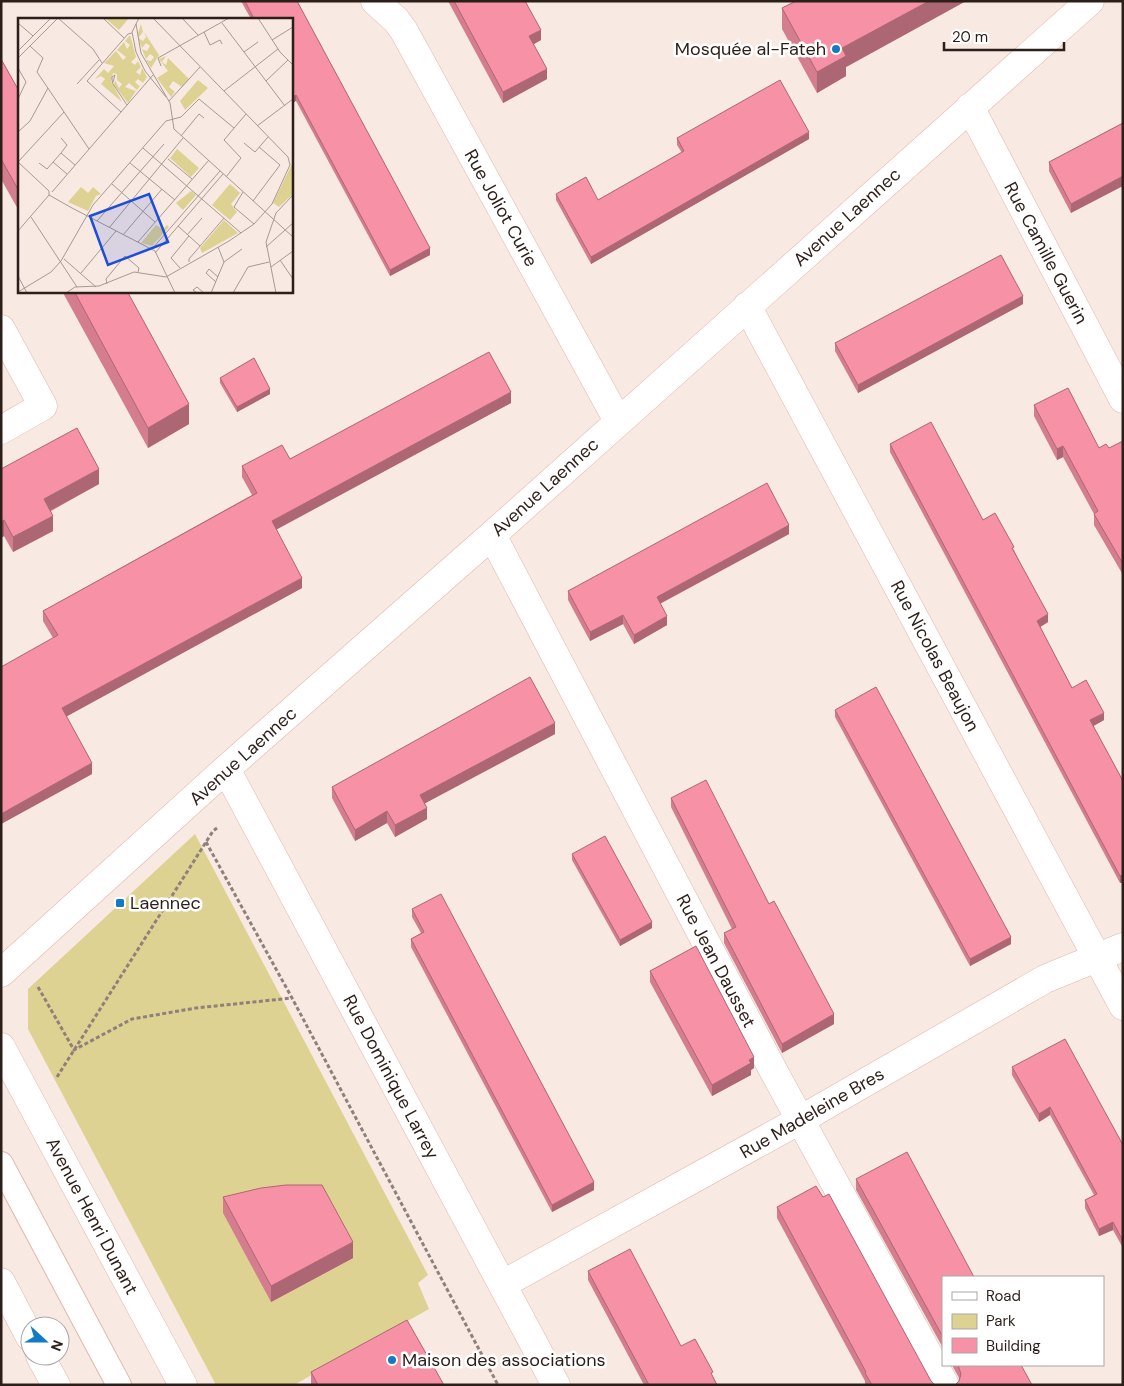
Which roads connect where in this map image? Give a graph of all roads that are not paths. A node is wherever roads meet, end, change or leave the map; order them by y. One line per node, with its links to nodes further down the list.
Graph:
1 (375, 1): 7 (street, Rue Joliot Curie)
2 (1090, 1): 3 (street, Avenue Laennec)
3 (970, 107): 4 (street, Avenue Laennec); 6 (street, Rue Camille Guerin)
4 (747, 306): 7 (street, Avenue Laennec); 12 (street, Rue Nicolas Beaujon)
5 (1, 329): 8 (street)
6 (1123, 399)
7 (618, 421): 9 (street, Avenue Laennec)
8 (1, 430)
9 (492, 535): 10 (street, Avenue Laennec); 16 (street, Rue Jean Dausset)
10 (226, 769): 13 (street, Avenue Laennec); 19 (street, Rue Dominique Larrey)
11 (1123, 947): 12 (street, Rue Madeleine Bres)
12 (1097, 958): 14 (street, Rue Nicolas Beaujon); 16 (street, Rue Madeleine Bres)
13 (11, 964)
14 (1123, 1006)
15 (1, 1047): 24 (street, Avenue Henri Dunant)
16 (800, 1120): 19 (street, Rue Madeleine Bres); 26 (street, Rue Jean Dausset)
17 (1, 1164): 23 (lane)
18 (1, 1282): 20 (street)
19 (503, 1284): 25 (street, Rue Dominique Larrey)
20 (20, 1318)
21 (46, 1366): 22 (street)
22 (56, 1385)
23 (119, 1385)
24 (183, 1385)
25 (556, 1385)
26 (945, 1385)

